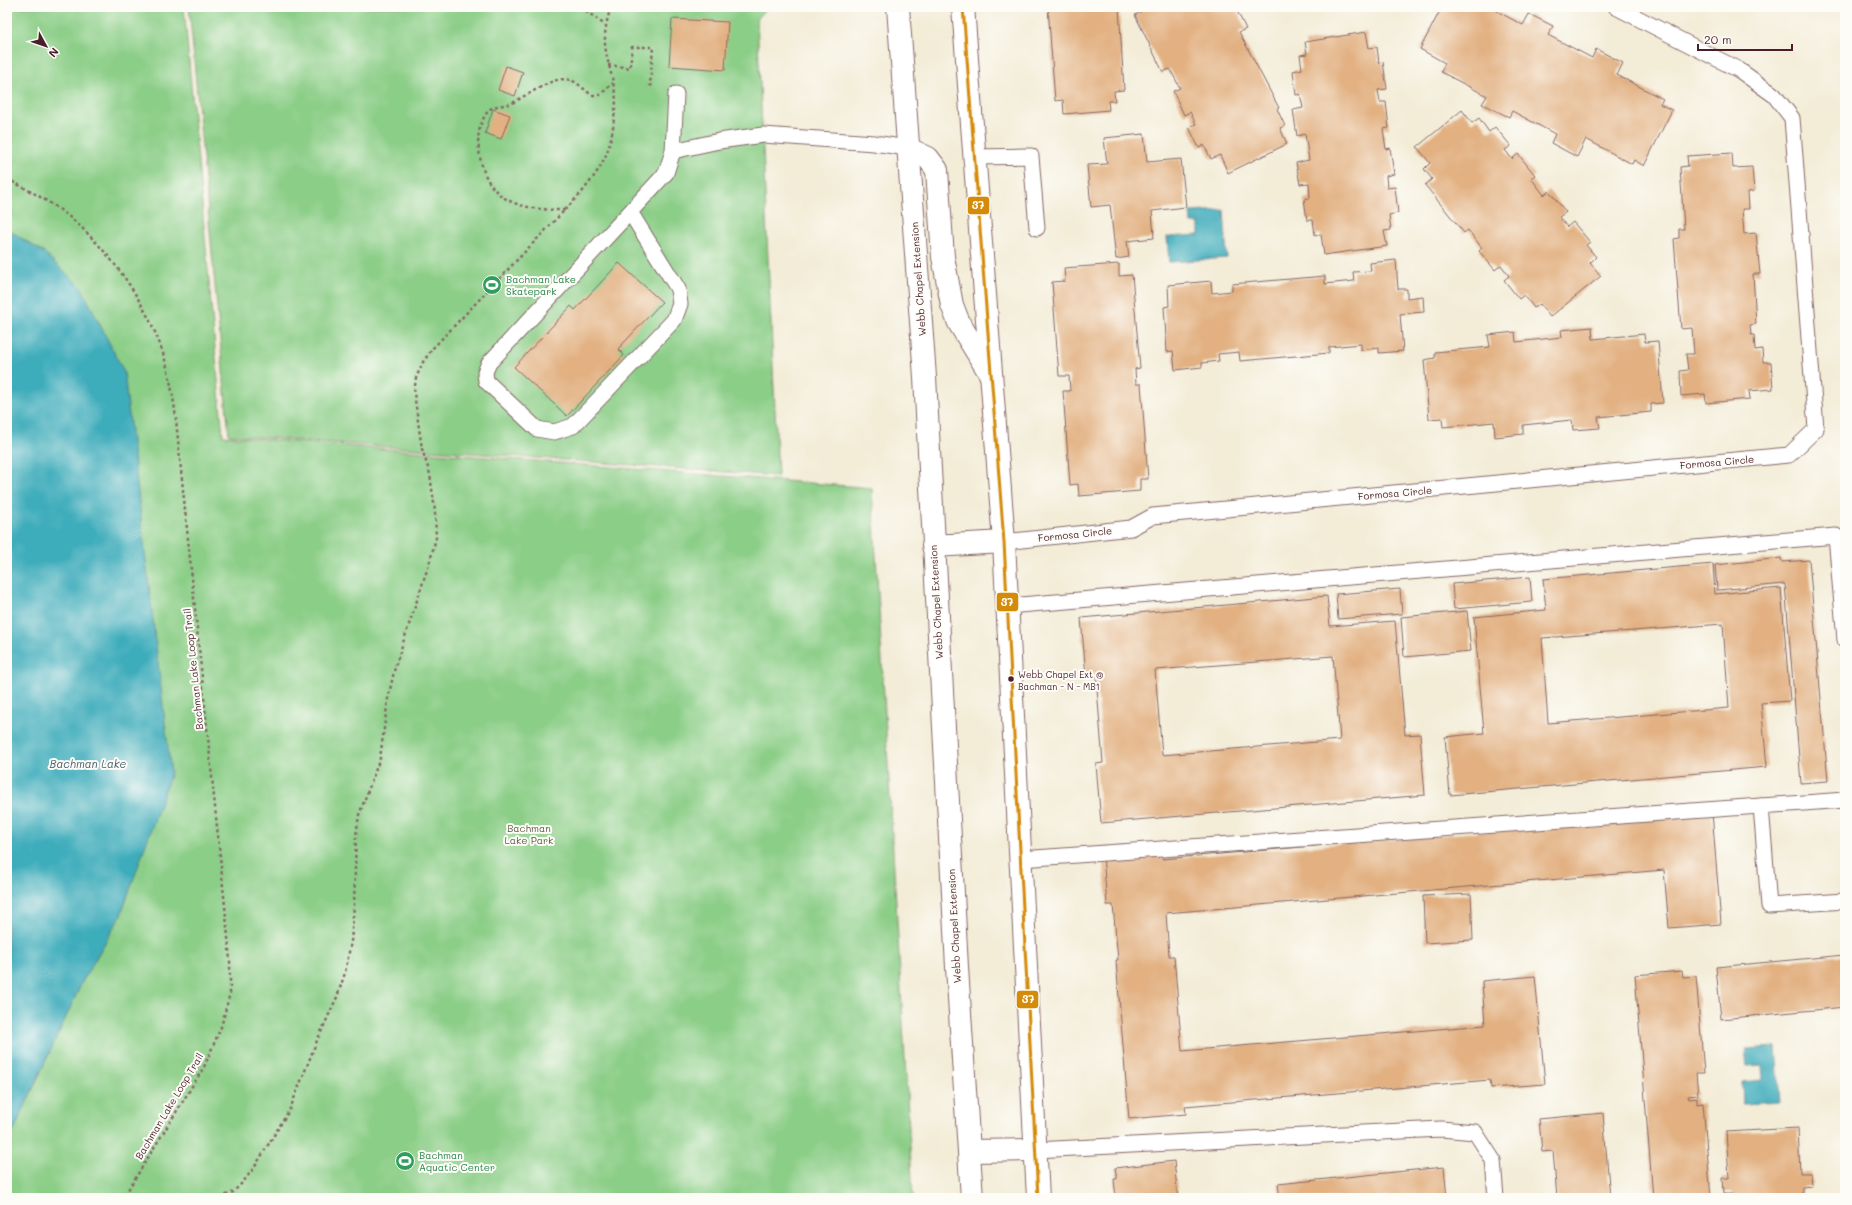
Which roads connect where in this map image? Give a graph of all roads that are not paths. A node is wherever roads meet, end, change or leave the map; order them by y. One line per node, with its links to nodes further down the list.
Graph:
1 (898, 7): 5 (main road, Webb Chapel Extension)
2 (963, 7): 7 (main road)
3 (1616, 7): 11 (lane, Formosa Circle)
4 (676, 94): 6 (lane)
5 (907, 148): 6 (lane); 10 (main road); 12 (main road, Webb Chapel Extension)
6 (673, 151): 8 (lane)
7 (974, 157): 9 (lane); 10 (main road)
8 (630, 212): 8 (lane)
9 (1037, 228)
10 (991, 374): 11 (main road)
11 (1004, 542): 12 (main road); 13 (main road)
12 (933, 546): 20 (main road, Webb Chapel Extension)
13 (1007, 606): 14 (lane); 17 (main road)
14 (1845, 640)
15 (1845, 800): 16 (lane)
16 (1762, 806): 17 (lane); 18 (lane)
17 (1021, 859): 19 (main road)
18 (1845, 901)
19 (1035, 1150): 20 (main road); 22 (main road); 23 (lane)
20 (969, 1151): 21 (main road, Webb Chapel Extension)
21 (972, 1198)
22 (1038, 1198)
23 (1496, 1198)

